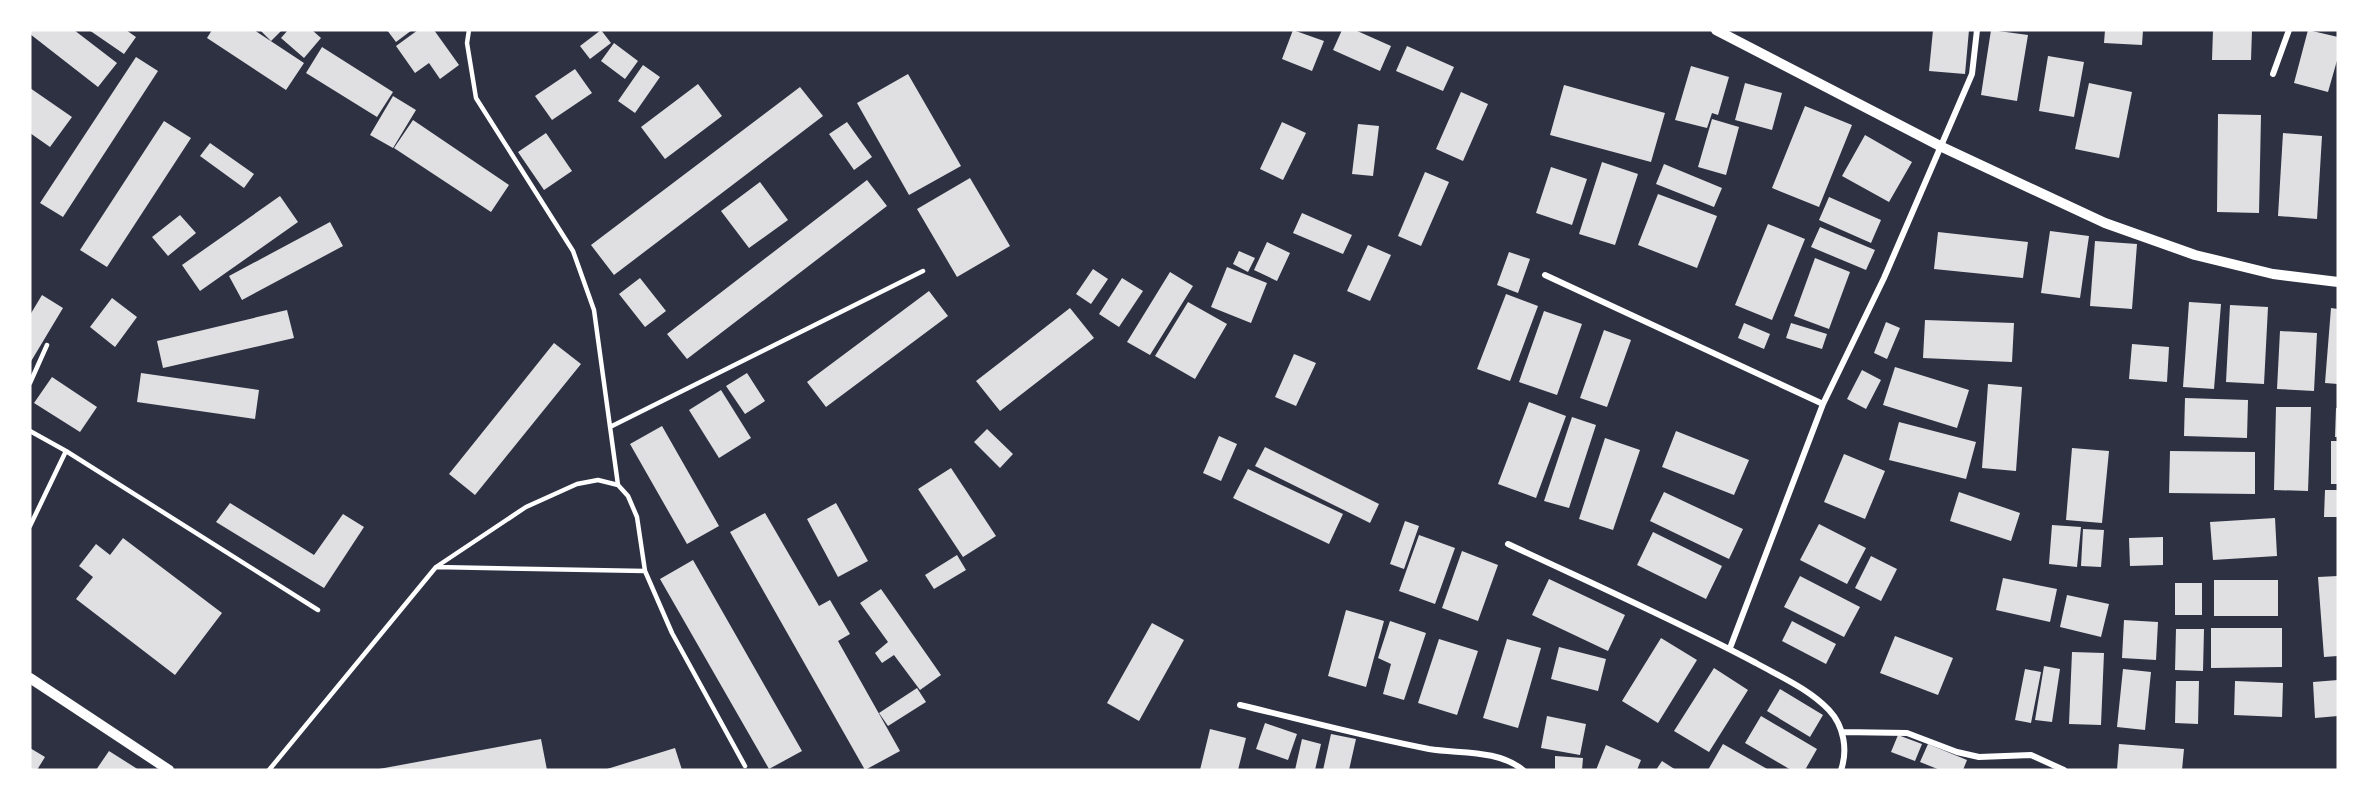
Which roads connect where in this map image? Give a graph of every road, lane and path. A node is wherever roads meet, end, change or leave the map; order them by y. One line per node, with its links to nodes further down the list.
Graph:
1 (469, 30): 13 (lane)
2 (1716, 30): 6 (street)
3 (1977, 30): 6 (street)
4 (2289, 30): 5 (street)
5 (2273, 74)
6 (1942, 147): 9 (street); 12 (street)
7 (923, 271): 13 (lane)
8 (1545, 274): 12 (street)
9 (2338, 282)
10 (47, 345): 11 (lane)
11 (30, 383)
12 (1823, 404): 22 (street)
13 (610, 427): 16 (lane)
14 (30, 431): 15 (lane)
15 (66, 452): 17 (lane); 21 (lane)
16 (618, 485): 19 (lane); 20 (lane)
17 (30, 526)
18 (1508, 544): 22 (street)
19 (436, 567): 20 (lane); 28 (lane)
20 (645, 571): 26 (lane)
21 (318, 610)
22 (1730, 648): 25 (street)
23 (30, 678): 27 (street)
24 (1240, 705): 29 (street)
25 (1842, 732): 30 (street); 31 (street)
26 (745, 766)
27 (169, 770)
28 (269, 770)
29 (1523, 770)
30 (1841, 770)
31 (2064, 770)

